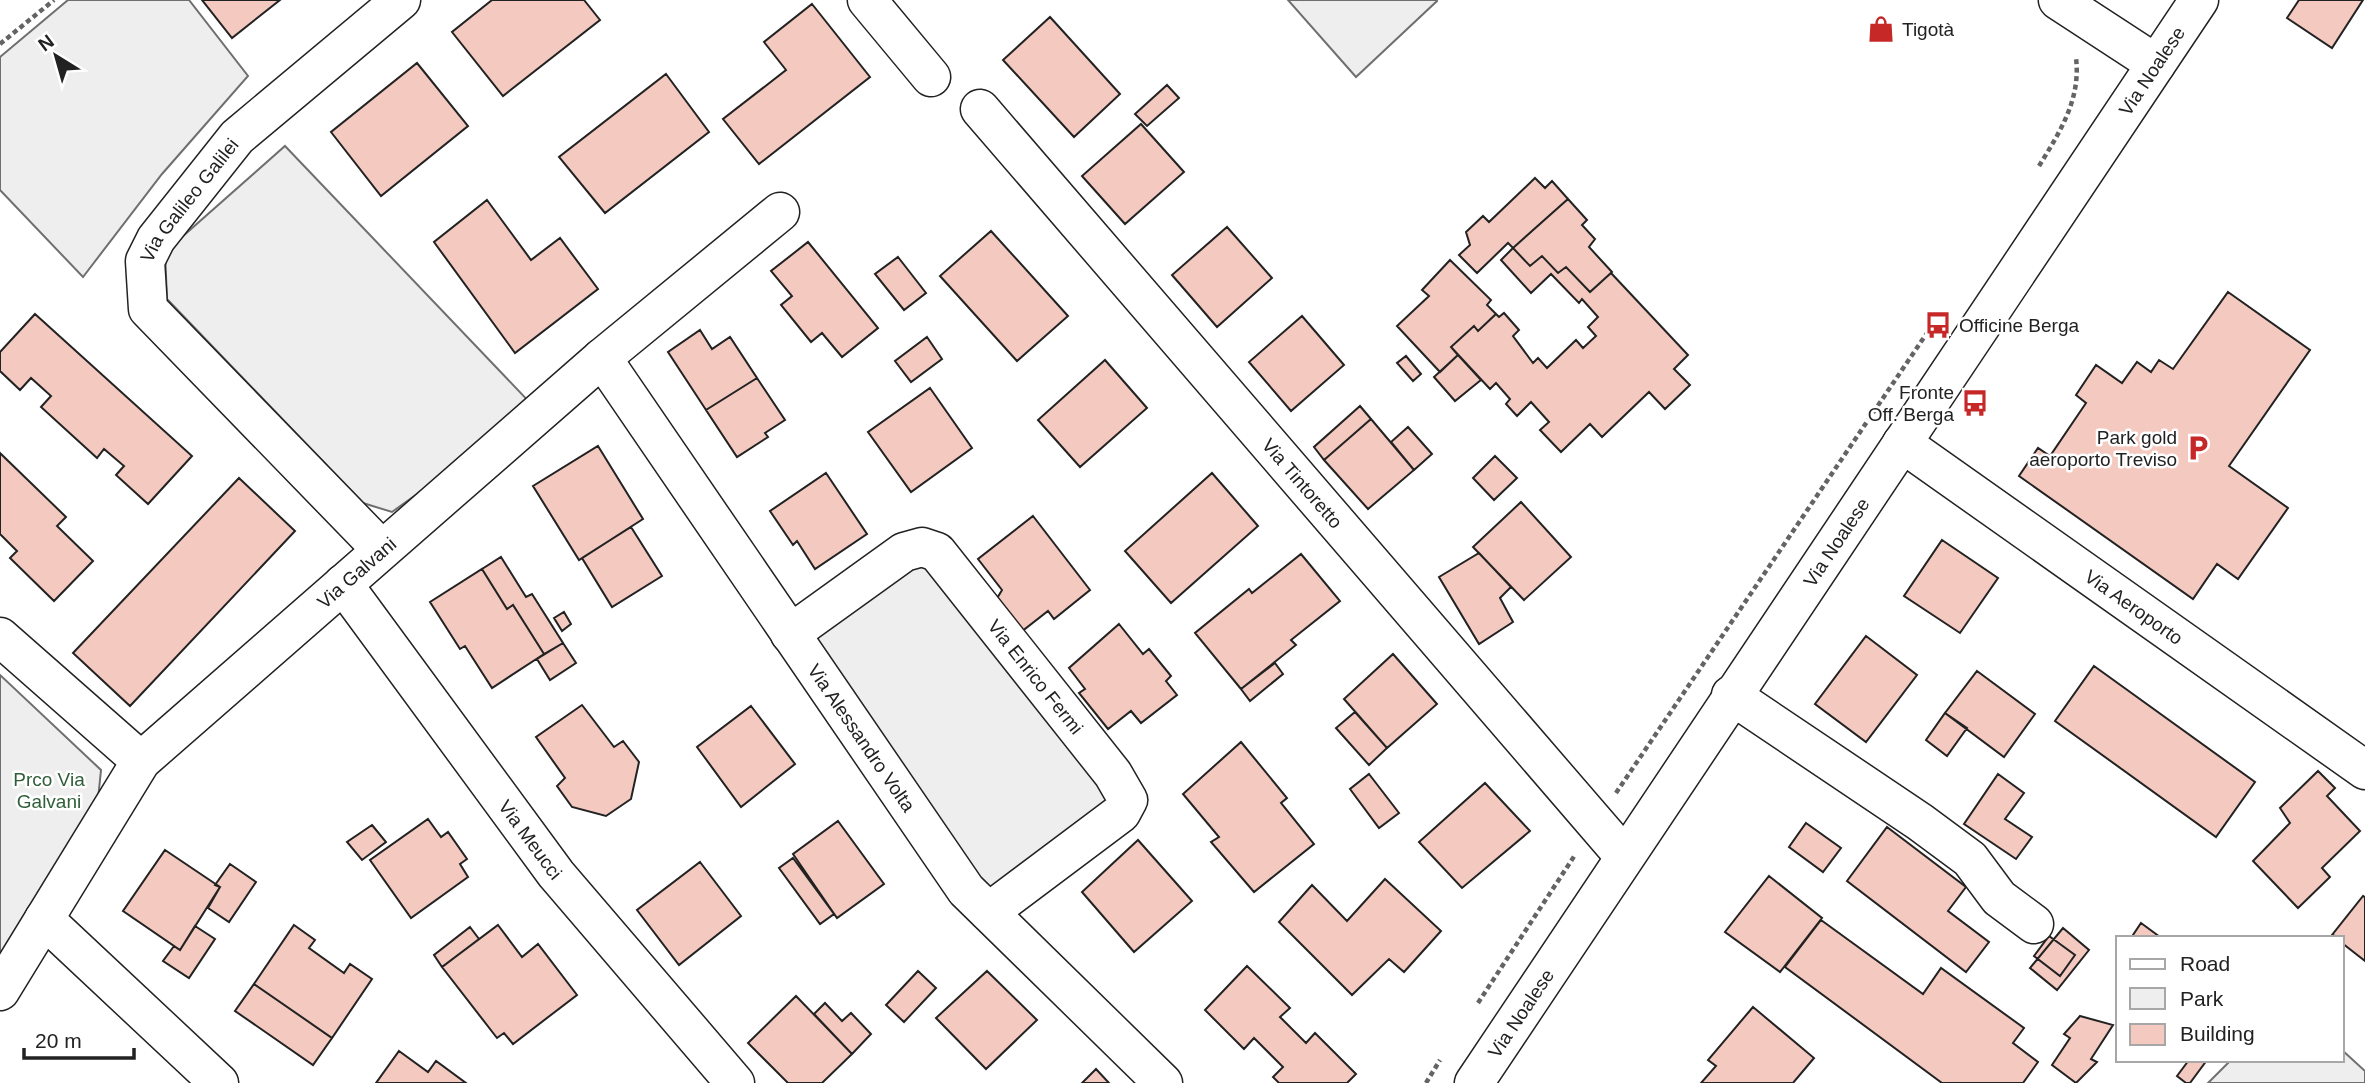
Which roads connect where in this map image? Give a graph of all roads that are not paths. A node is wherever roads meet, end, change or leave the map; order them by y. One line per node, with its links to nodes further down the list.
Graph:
1 (401, 0): 11 (street, Via Galileo Galilei)
2 (867, 0): 6 (street)
3 (2058, 0): 5 (street)
4 (2199, 0): 5 (street, Via Noalese)
5 (2155, 64): 10 (street, Via Noalese)
6 (931, 77)
7 (979, 109): 18 (street, Via Tintoretto)
8 (780, 212): 9 (street, Via Galvani)
9 (602, 358): 11 (street, Via Galvani); 13 (street, Via Alessandro Volta)
10 (1902, 443): 15 (street, Via Noalese); 17 (street, Via Aeroporto)
11 (381, 550): 12 (street, Via Galvani)
12 (343, 584): 16 (street, Via Galvani); 24 (street, Via Meucci)
13 (790, 634): 19 (street, Via Alessandro Volta); 19 (street, Via Enrico Fermi)
14 (0, 637): 16 (street)
15 (1731, 695): 18 (street, Via Noalese); 21 (street)
16 (141, 761): 20 (street, Via Galvani)
17 (2365, 770)
18 (1624, 856): 26 (street, Via Noalese)
19 (989, 912): 25 (street, Via Alessandro Volta)
20 (44, 919): 22 (street, Via Galvani); 23 (street)
21 (2034, 924)
22 (0, 991)
23 (219, 1083)
24 (735, 1083)
25 (1163, 1083)
26 (1474, 1083)

